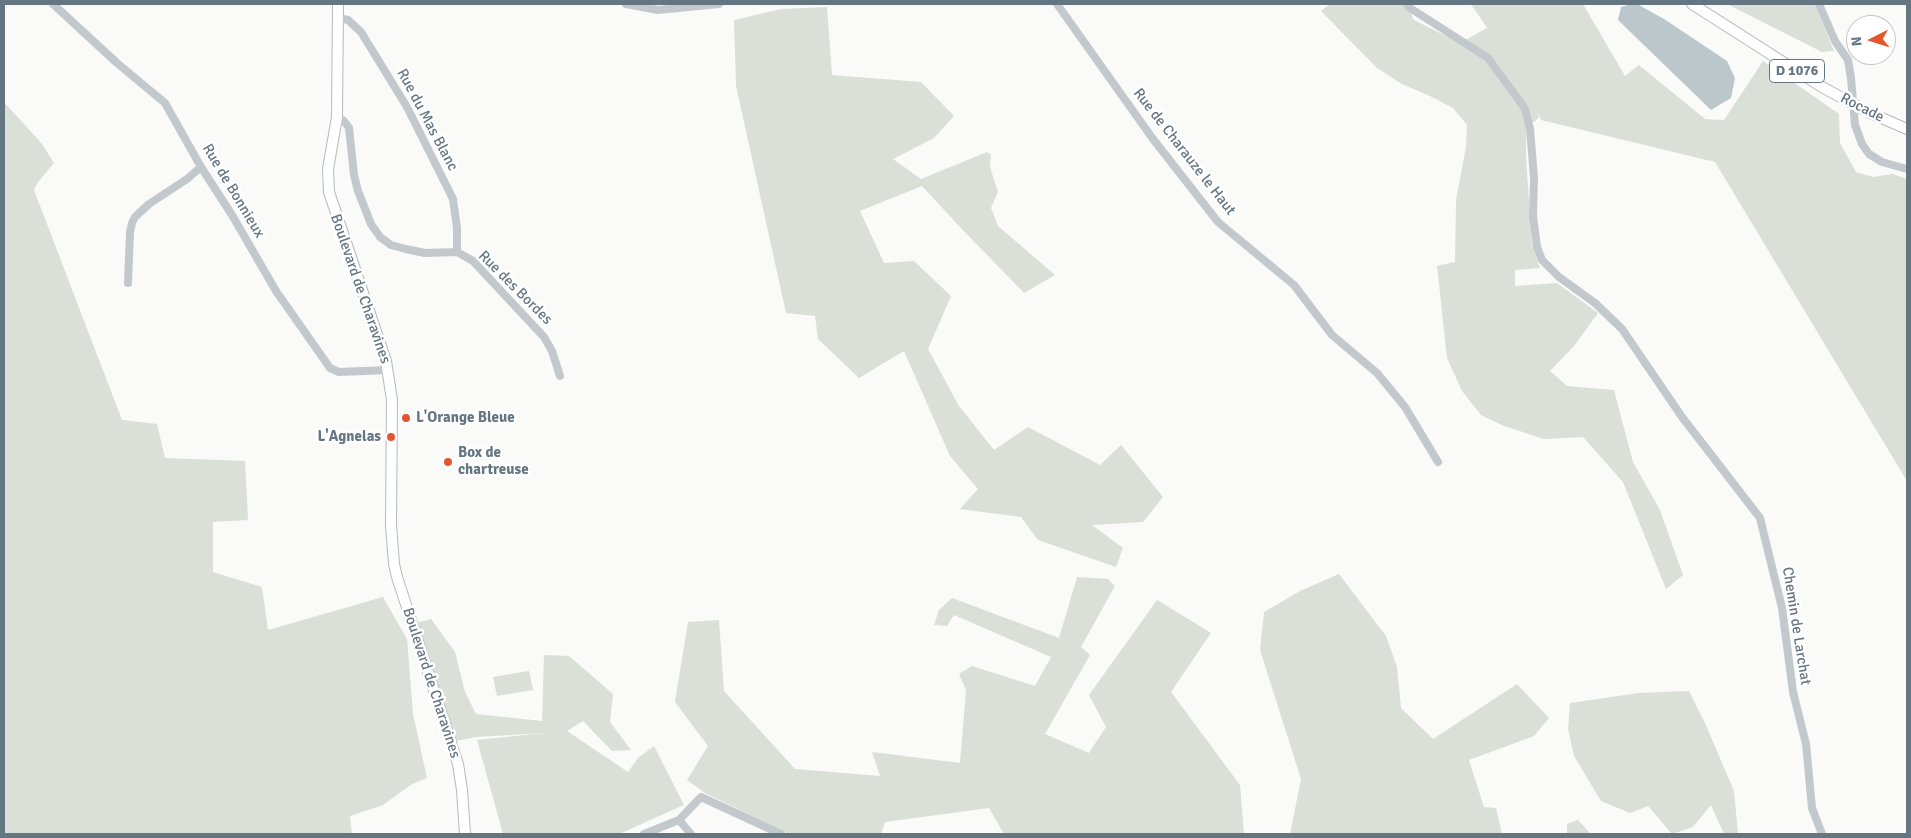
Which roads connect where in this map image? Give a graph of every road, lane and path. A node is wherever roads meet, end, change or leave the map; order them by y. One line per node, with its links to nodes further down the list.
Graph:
1 (53, 4): 12 (street, Rue de Bonnieux)
2 (338, 4): 9 (main road, Boulevard de Charavines)
3 (626, 4): 4 (street)
4 (719, 4)
5 (1057, 4): 18 (street, Rue de Charauze le Haut)
6 (1407, 4): 24 (street, Chemin de Larchat)
7 (1692, 4): 11 (main road, Rocade / D 1076)
8 (1819, 4): 13 (street, bridge)
9 (338, 18): 10 (main road, Boulevard de Charavines); 14 (street, Rue du Mas Blanc)
10 (337, 117): 14 (street, Rue des Bordes); 16 (main road, Boulevard de Charavines)
11 (1907, 129)
12 (201, 167): 15 (street); 16 (street, Rue de Bonnieux)
13 (1907, 169)
14 (457, 252): 17 (street, Rue des Bordes)
15 (128, 283)
16 (388, 370): 20 (main road, Boulevard de Charavines)
17 (560, 376)
18 (1438, 462)
19 (679, 820): 21 (street); 22 (street); 23 (street)
20 (465, 834)
21 (644, 834)
22 (691, 834)
23 (781, 834)
24 (1822, 834)

